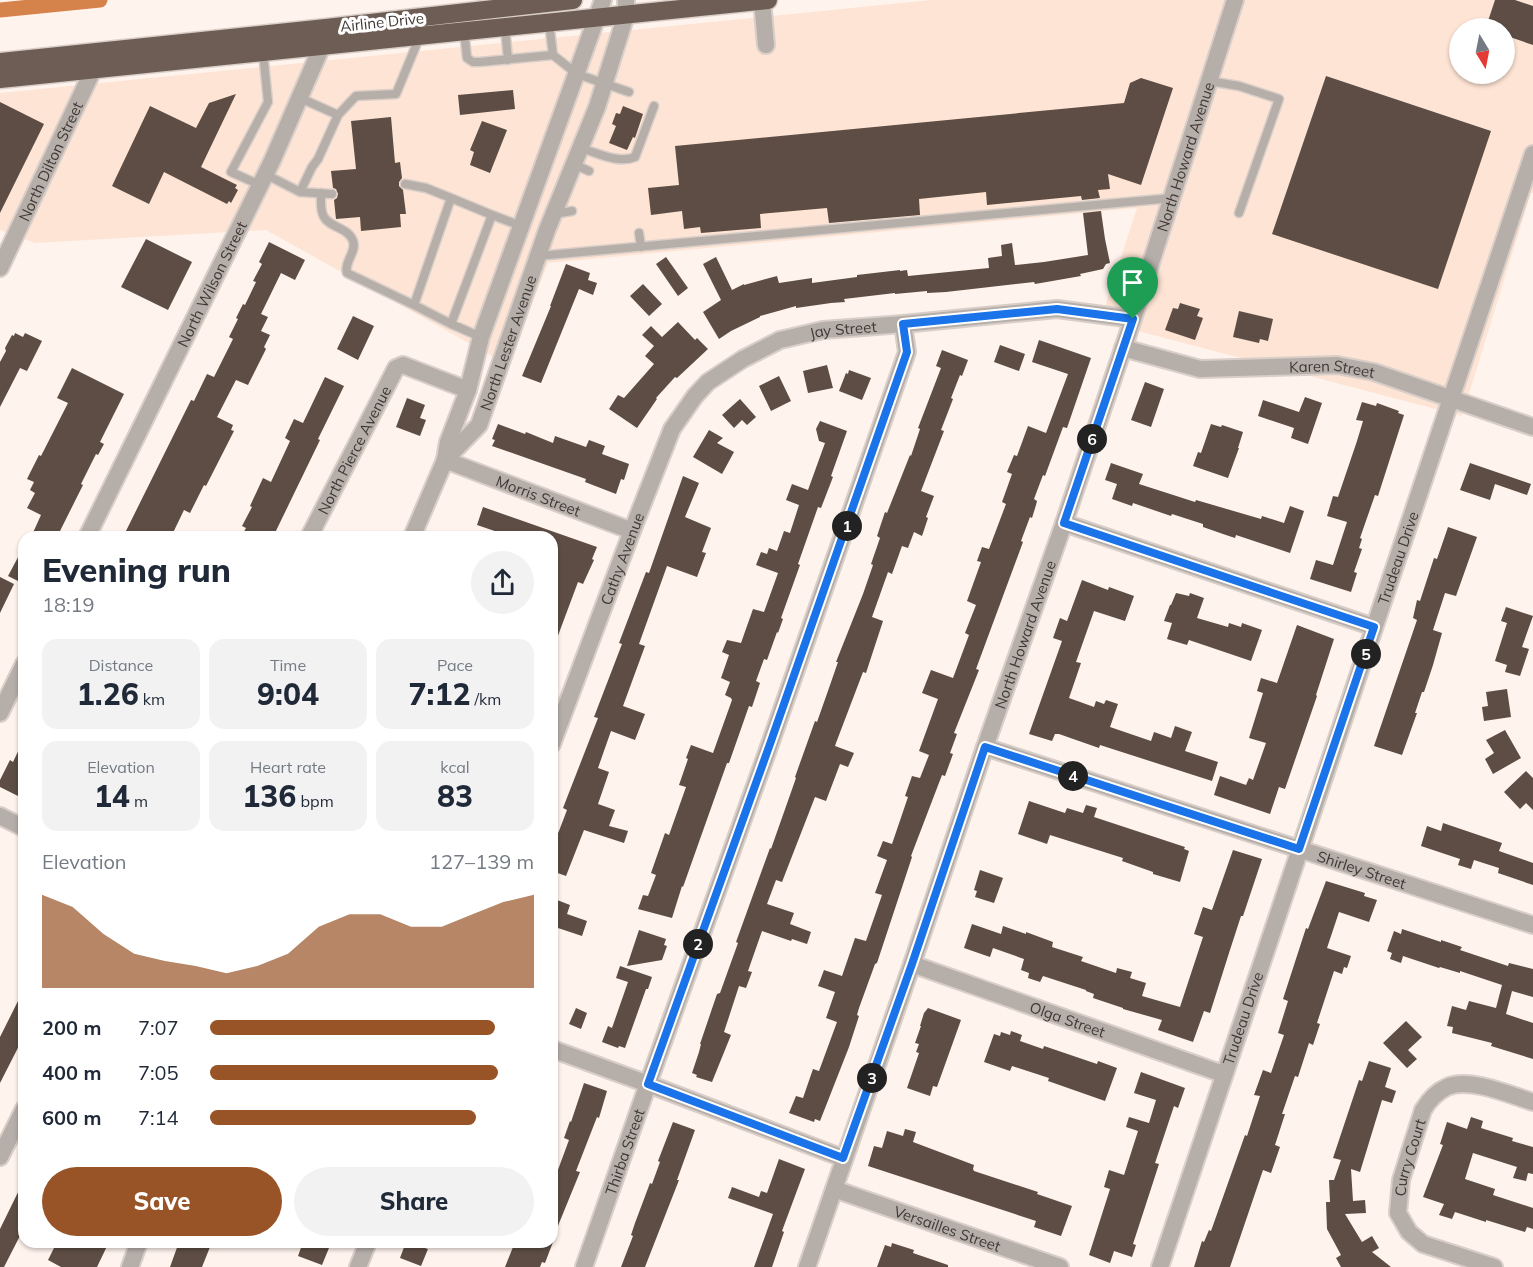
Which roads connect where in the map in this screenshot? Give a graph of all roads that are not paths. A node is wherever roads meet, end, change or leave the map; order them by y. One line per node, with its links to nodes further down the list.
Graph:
1 (573, 0): 11 (highway, Airline Drive)
2 (762, 0): 3 (highway, Airline Drive); 5 (highway, Airline Drive); 12 (street)
3 (768, 0)
4 (1235, 0): 21 (street, North Howard Avenue)
5 (626, 7): 6 (highway, Airline Drive); 22 (street, North Lester Avenue)
6 (600, 9): 7 (highway, Airline Drive); 19 (street, North Lester Avenue)
7 (549, 22): 8 (highway, Airline Drive); 15 (lane)
8 (505, 27): 9 (highway, Airline Drive); 16 (lane)
9 (464, 31): 10 (highway, Airline Drive); 16 (lane)
10 (420, 36): 11 (highway, Airline Drive); 26 (lane)
11 (324, 37): 13 (highway, Airline Drive); 14 (highway, Airline Drive); 24 (street, North Wilson Street)
12 (766, 45)
13 (97, 52): 17 (highway, Airline Drive); 18 (street, North Dilton Street)
14 (263, 52): 18 (highway, Airline Drive); 30 (lane)
15 (553, 55): 16 (lane); 19 (lane)
16 (508, 60)
17 (0, 62)
18 (93, 70): 20 (highway, Airline Drive); 46 (street, North Dilton Street)
19 (577, 74): 22 (lane); 27 (street, North Lester Avenue)
20 (0, 79)
21 (1209, 81): 36 (street, North Howard Avenue); 39 (lane)
22 (605, 83): 23 (lane); 28 (street, North Lester Avenue)
23 (629, 92)
24 (300, 98): 26 (lane); 30 (street, North Wilson Street)
25 (654, 106): 28 (lane)
26 (338, 115): 32 (lane)
27 (554, 136): 28 (street); 37 (street, North Lester Avenue)
28 (580, 148): 40 (street, North Lester Avenue)
29 (1533, 154): 55 (street, Trudeau Drive)
30 (263, 180): 32 (lane); 59 (street, North Wilson Street)
31 (405, 184): 35 (lane)
32 (300, 192): 33 (lane)
33 (321, 193): 34 (lane); 47 (lane)
34 (332, 194)
35 (451, 198): 41 (lane); 47 (lane)
36 (1172, 198): 44 (lane); 48 (street, North Howard Avenue)
37 (529, 204): 40 (street); 42 (street, North Lester Avenue)
38 (572, 211): 40 (lane)
39 (1239, 213)
40 (554, 214): 45 (street, North Lester Avenue)
41 (492, 215): 42 (lane); 49 (lane)
42 (521, 226): 51 (street, North Lester Avenue)
43 (639, 233): 44 (lane)
44 (641, 247): 45 (lane)
45 (538, 256): 57 (street, North Lester Avenue)
46 (0, 268)
47 (414, 305): 49 (lane)
48 (1133, 319): 50 (street, Jay Street); 52 (street, North Howard Avenue)
49 (451, 324): 51 (lane)
50 (903, 324): 53 (street, Jay Street); 75 (street, Thirba Street)
51 (481, 337): 54 (street, North Lester Avenue)
52 (1123, 348): 55 (street, Karen Street); 58 (street, North Howard Avenue)
53 (708, 382): 62 (street, Cathy Avenue)
54 (468, 390): 57 (street, North Lester Avenue); 60 (street, North Pierce Avenue)
55 (1452, 399): 56 (street, Karen Street); 63 (street, Trudeau Drive)
56 (1533, 428)
57 (445, 460): 61 (street, North Lester Avenue); 62 (street, Morris Street)
58 (1064, 523): 63 (street); 67 (street, North Howard Avenue)
59 (90, 531)
60 (312, 531)
61 (415, 531)
62 (632, 531): 66 (street, Cathy Avenue)
63 (1374, 627): 70 (street, Trudeau Drive)
64 (18, 676): 65 (street)
65 (0, 713)
66 (558, 728)
67 (985, 747): 70 (street, Shirley Street); 72 (street, North Howard Avenue)
68 (0, 816): 69 (street)
69 (18, 825)
70 (1299, 849): 71 (street, Shirley Street); 74 (street, Trudeau Drive)
71 (1533, 925)
72 (912, 964): 74 (street, Olga Street); 79 (street, North Howard Avenue)
73 (558, 1051): 75 (street)
74 (1223, 1074): 88 (street, Trudeau Drive)
75 (648, 1084): 79 (street); 85 (street, Thirba Street)
76 (1533, 1102): 89 (street, Curry Court)
77 (18, 1121): 78 (street)
78 (0, 1157)
79 (843, 1158): 80 (street, North Howard Avenue)
80 (834, 1189): 86 (street, North Howard Avenue); 87 (street, Versailles Street)
81 (137, 1248): 83 (street)
82 (366, 1248): 84 (street)
83 (130, 1267)
84 (358, 1267)
85 (584, 1267)
86 (807, 1267)
87 (1060, 1267)
88 (1160, 1267)
89 (1494, 1267)

